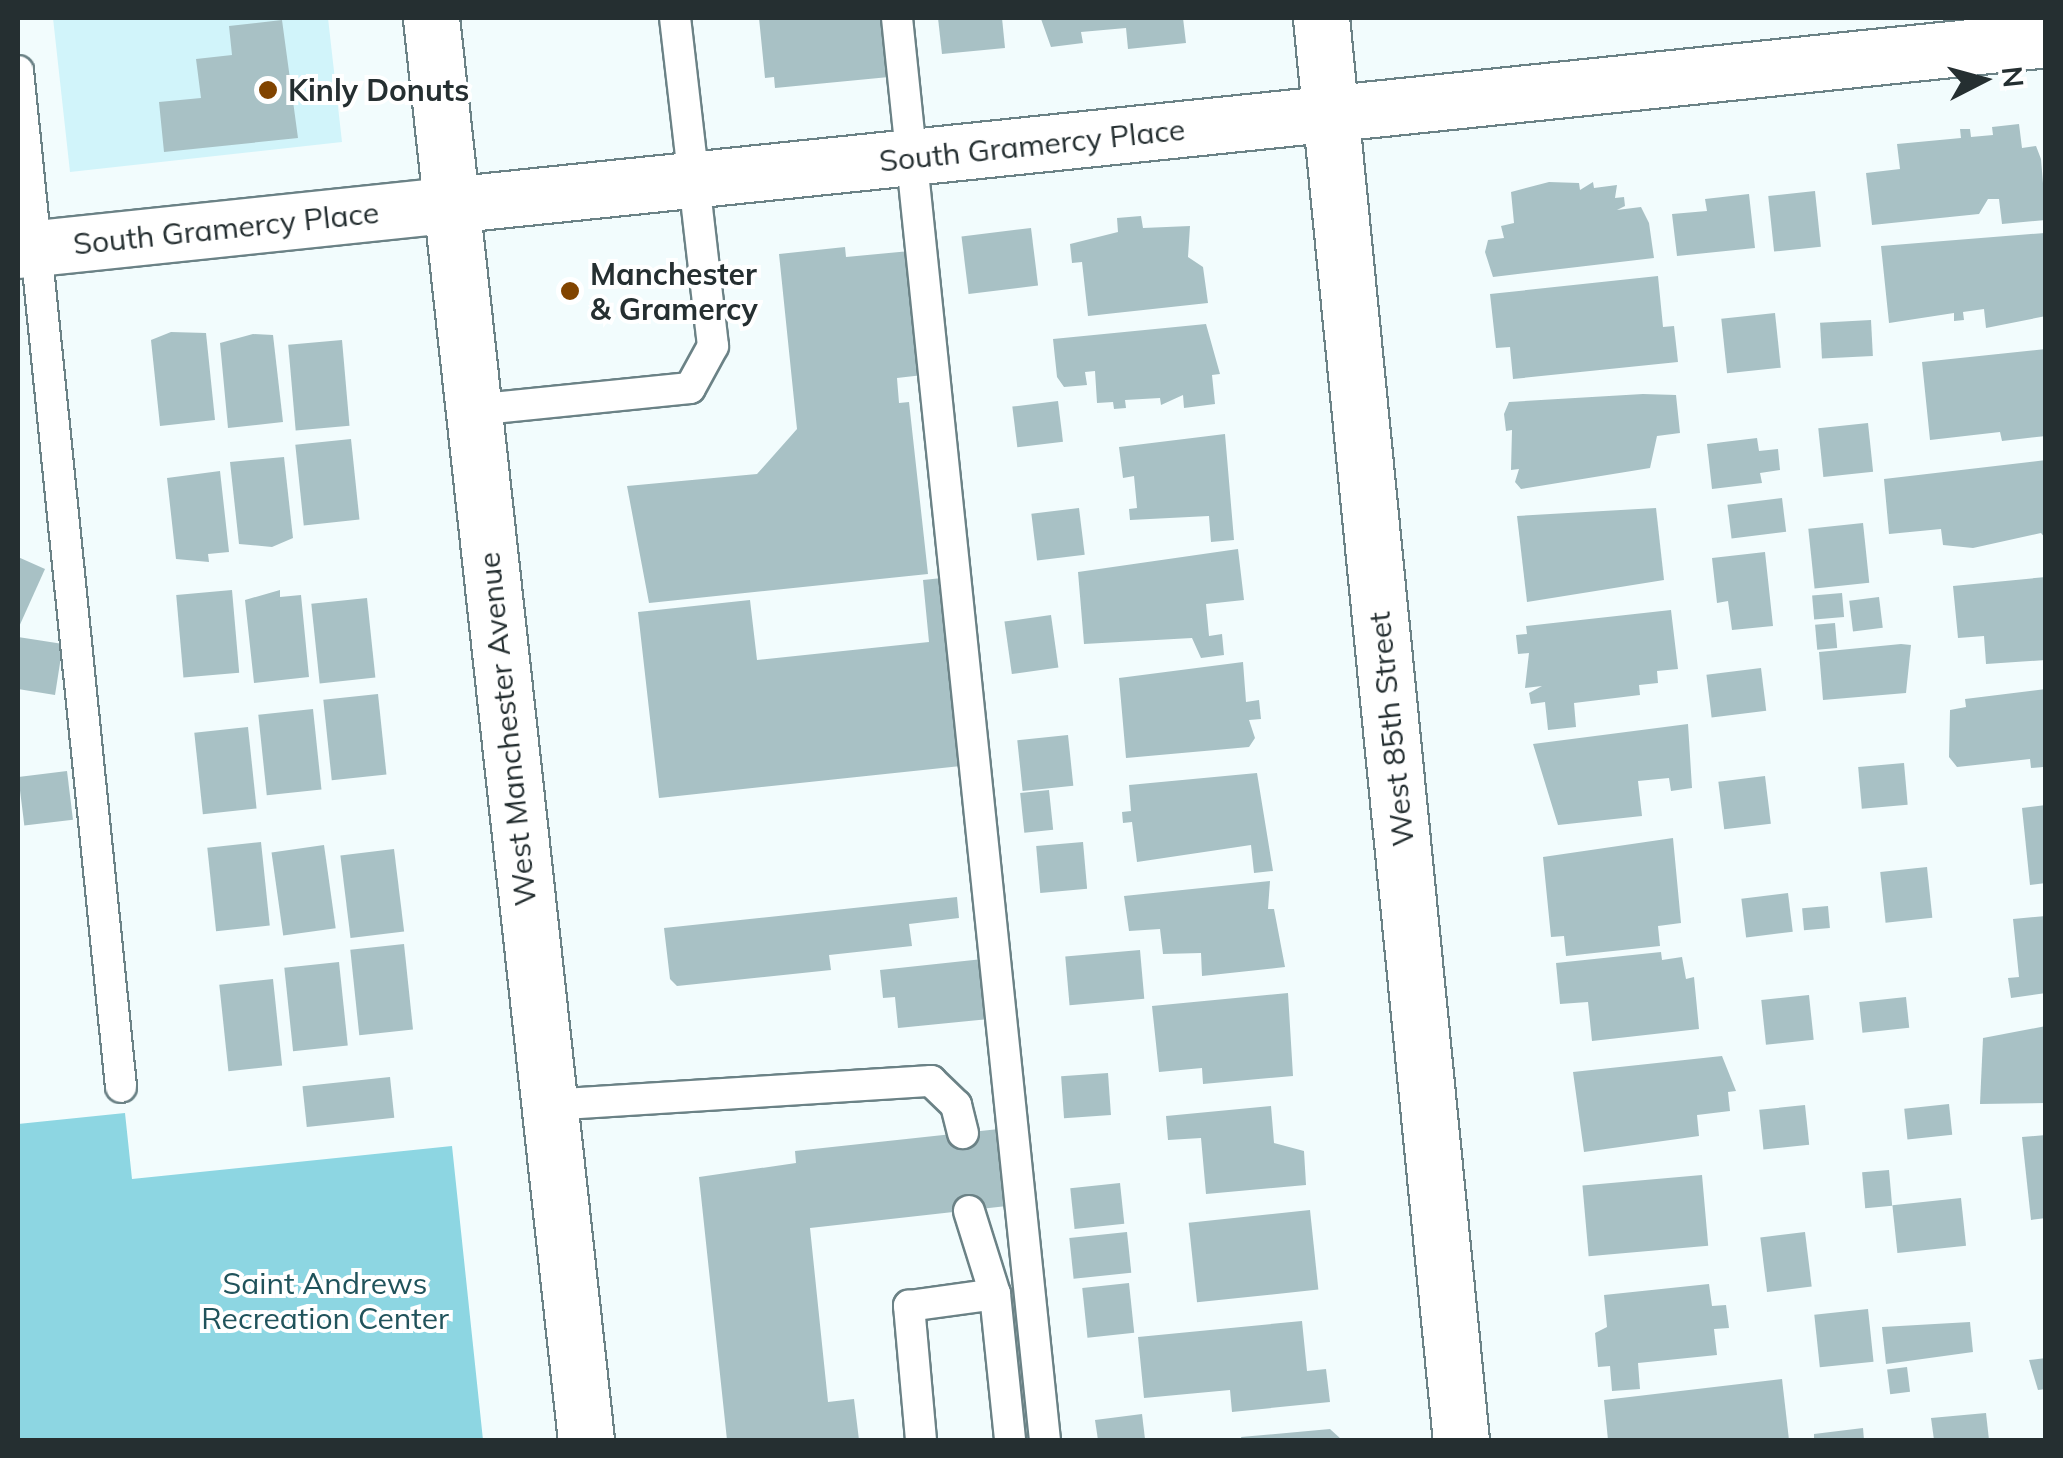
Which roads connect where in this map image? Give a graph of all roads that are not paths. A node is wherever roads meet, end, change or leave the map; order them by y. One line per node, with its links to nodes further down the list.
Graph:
1 (431, 18): 10 (street, West Manchester Avenue)
2 (675, 18): 9 (lane)
3 (897, 18): 8 (lane)
4 (1322, 18): 7 (street, West 85th Street)
5 (2046, 39): 7 (street, South Gramercy Place)
6 (18, 71): 11 (lane)
7 (1331, 114): 8 (street, South Gramercy Place); 22 (street, West 85th Street)
8 (912, 157): 9 (street, South Gramercy Place); 21 (lane)
9 (696, 180): 10 (street, South Gramercy Place); 12 (lane)
10 (449, 205): 11 (street, South Gramercy Place); 12 (street, West Manchester Avenue)
11 (26, 249): 13 (lane)
12 (472, 410): 14 (street, West Manchester Avenue)
13 (121, 1087)
14 (548, 1105): 15 (lane); 18 (street, West Manchester Avenue)
15 (963, 1133)
16 (969, 1211): 17 (lane)
17 (995, 1294): 19 (lane); 20 (lane)
18 (586, 1440)
19 (921, 1440)
20 (1010, 1440)
21 (1046, 1440)
22 (1460, 1440)

